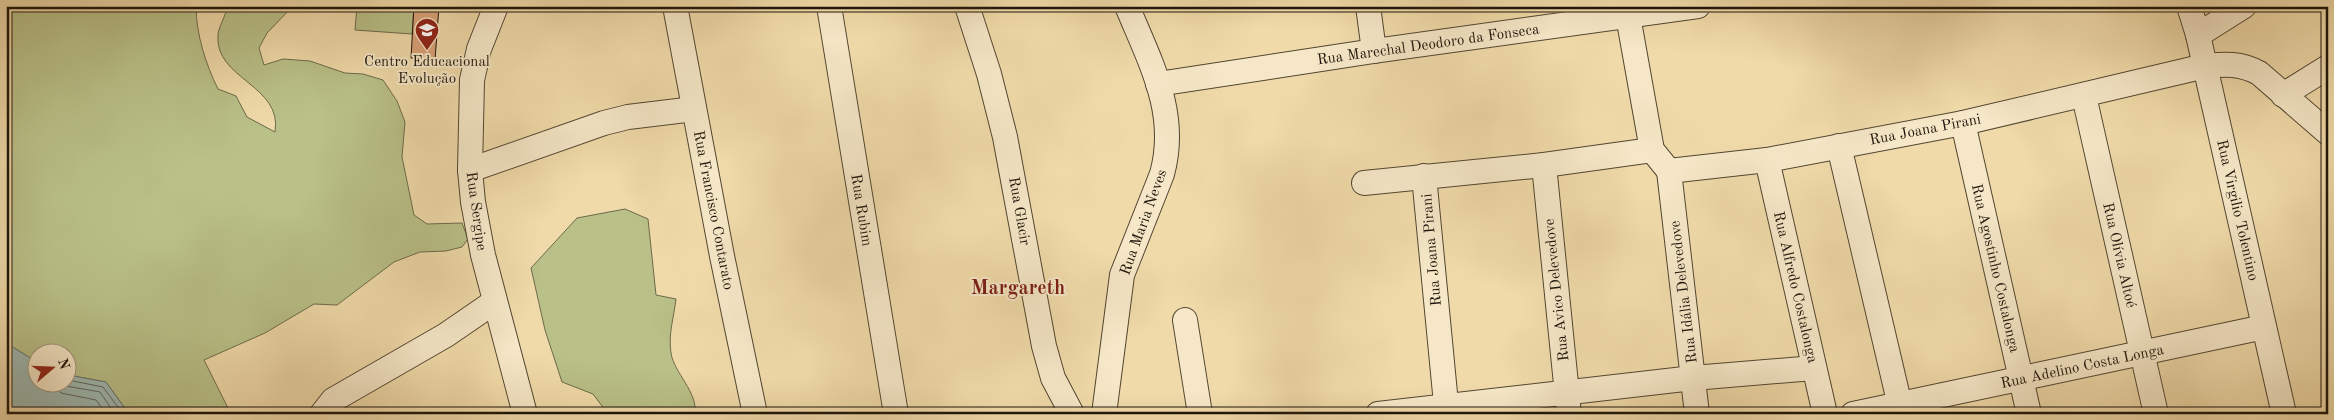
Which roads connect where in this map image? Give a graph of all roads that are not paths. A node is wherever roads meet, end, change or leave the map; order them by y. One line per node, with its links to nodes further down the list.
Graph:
1 (496, 6): 25 (street, Rua Sergipe)
2 (675, 6): 18 (street, Rua Francisco Contarato)
3 (829, 6): 42 (street, Rua Rubim)
4 (967, 6): 43 (street, Rua Glacir)
5 (1127, 6): 15 (street, Rua Maria Neves)
6 (1368, 6): 12 (street)
7 (1698, 6): 10 (street, Rua Marechal Deodoro da Fonseca)
8 (2189, 6): 11 (street, Rua Virgilio Tolentino)
9 (2244, 6): 11 (street)
10 (1619, 13): 12 (street, Rua Marechal Deodoro da Fonseca); 22 (street)
11 (2198, 34): 13 (street, Rua Virgilio Tolentino)
12 (1374, 51): 15 (street, Rua Marechal Deodoro da Fonseca)
13 (2205, 66): 16 (street, Rua Joana Pirani); 17 (street, Rua Joana Pirani); 31 (street, Rua Virgilio Tolentino)
14 (2328, 67): 16 (street)
15 (1158, 84): 44 (street, Rua Maria Neves)
16 (2283, 95): 20 (street, Rua Joana Pirani)
17 (2084, 96): 19 (street, Rua Joana Pirani); 32 (street, Rua Olívia Altoé)
18 (694, 109): 25 (street); 41 (street, Rua Francisco Contarato)
19 (1963, 123): 21 (street, Rua Joana Pirani); 35 (street, Rua Agostinho Costalonga)
20 (2328, 134)
21 (1839, 146): 23 (street, Rua Joana Pirani); 37 (street)
22 (1652, 150): 24 (street, Rua Joana Pirani); 26 (street)
23 (1767, 160): 26 (street, Rua Joana Pirani); 33 (street, Rua Alfredo Costalonga)
24 (1544, 165): 27 (street, Rua Joana Pirani); 36 (street, Rua Avico Delevedove)
25 (470, 170): 29 (street, Rua Sergipe)
26 (1669, 171): 34 (street, Rua Idália Delevedove)
27 (1424, 176): 28 (street); 38 (street, Rua Joana Pirani)
28 (1364, 183)
29 (494, 302): 39 (street); 40 (street, Rua Sergipe)
30 (1184, 320): 45 (street)
31 (2264, 328): 32 (street, Rua Adelino Costa Longa); 52 (street, Rua Virgilio Tolentino)
32 (2142, 354): 35 (street, Rua Adelino Costa Longa); 51 (street, Rua Olívia Altoé)
33 (1814, 368): 34 (street); 48 (street, Rua Alfredo Costalonga)
34 (1693, 378): 36 (street); 47 (street, Rua Idália Delevedove)
35 (2021, 378): 37 (street, Rua Adelino Costa Longa); 50 (street, Rua Agostinho Costalonga)
36 (1568, 403): 38 (street)
37 (1901, 409): 49 (street, Rua Adelino Costa Longa)
38 (1447, 410): 46 (street)
39 (322, 414)
40 (525, 414)
41 (755, 414)
42 (896, 414)
43 (1072, 414)
44 (1104, 414)
45 (1200, 414)
46 (1378, 414)
47 (1697, 414)
48 (1825, 414)
49 (1853, 414)
50 (2029, 414)
51 (2156, 414)
52 (2284, 414)

